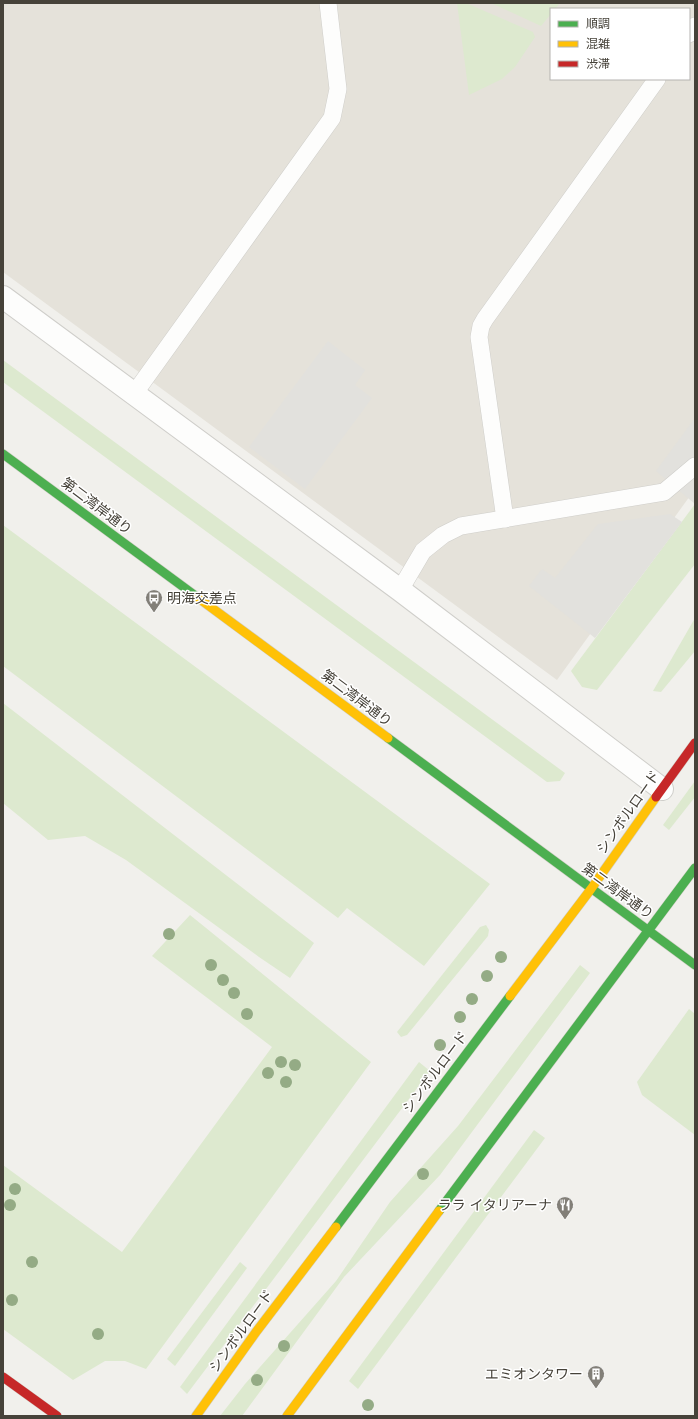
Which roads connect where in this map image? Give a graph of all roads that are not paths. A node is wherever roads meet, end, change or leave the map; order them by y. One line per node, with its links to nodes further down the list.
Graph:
1 (328, 3): 4 (lane)
2 (656, 80): 7 (lane)
3 (3, 297): 4 (street)
4 (134, 394): 8 (street)
5 (3, 454): 12 (street, 第二湾岸通り)
6 (695, 466): 7 (lane)
7 (505, 519): 8 (lane)
8 (400, 590): 10 (street)
9 (695, 743): 10 (street, シンボルロード)
10 (662, 789): 12 (street, シンボルロード)
11 (695, 868): 13 (street)
12 (591, 889): 13 (street, 第二湾岸通り); 17 (street, シンボルロード)
13 (648, 931): 14 (street, 第二湾岸通り); 18 (street)
14 (695, 965)
15 (3, 1377): 16 (street)
16 (57, 1416)
17 (196, 1416)
18 (287, 1416)

